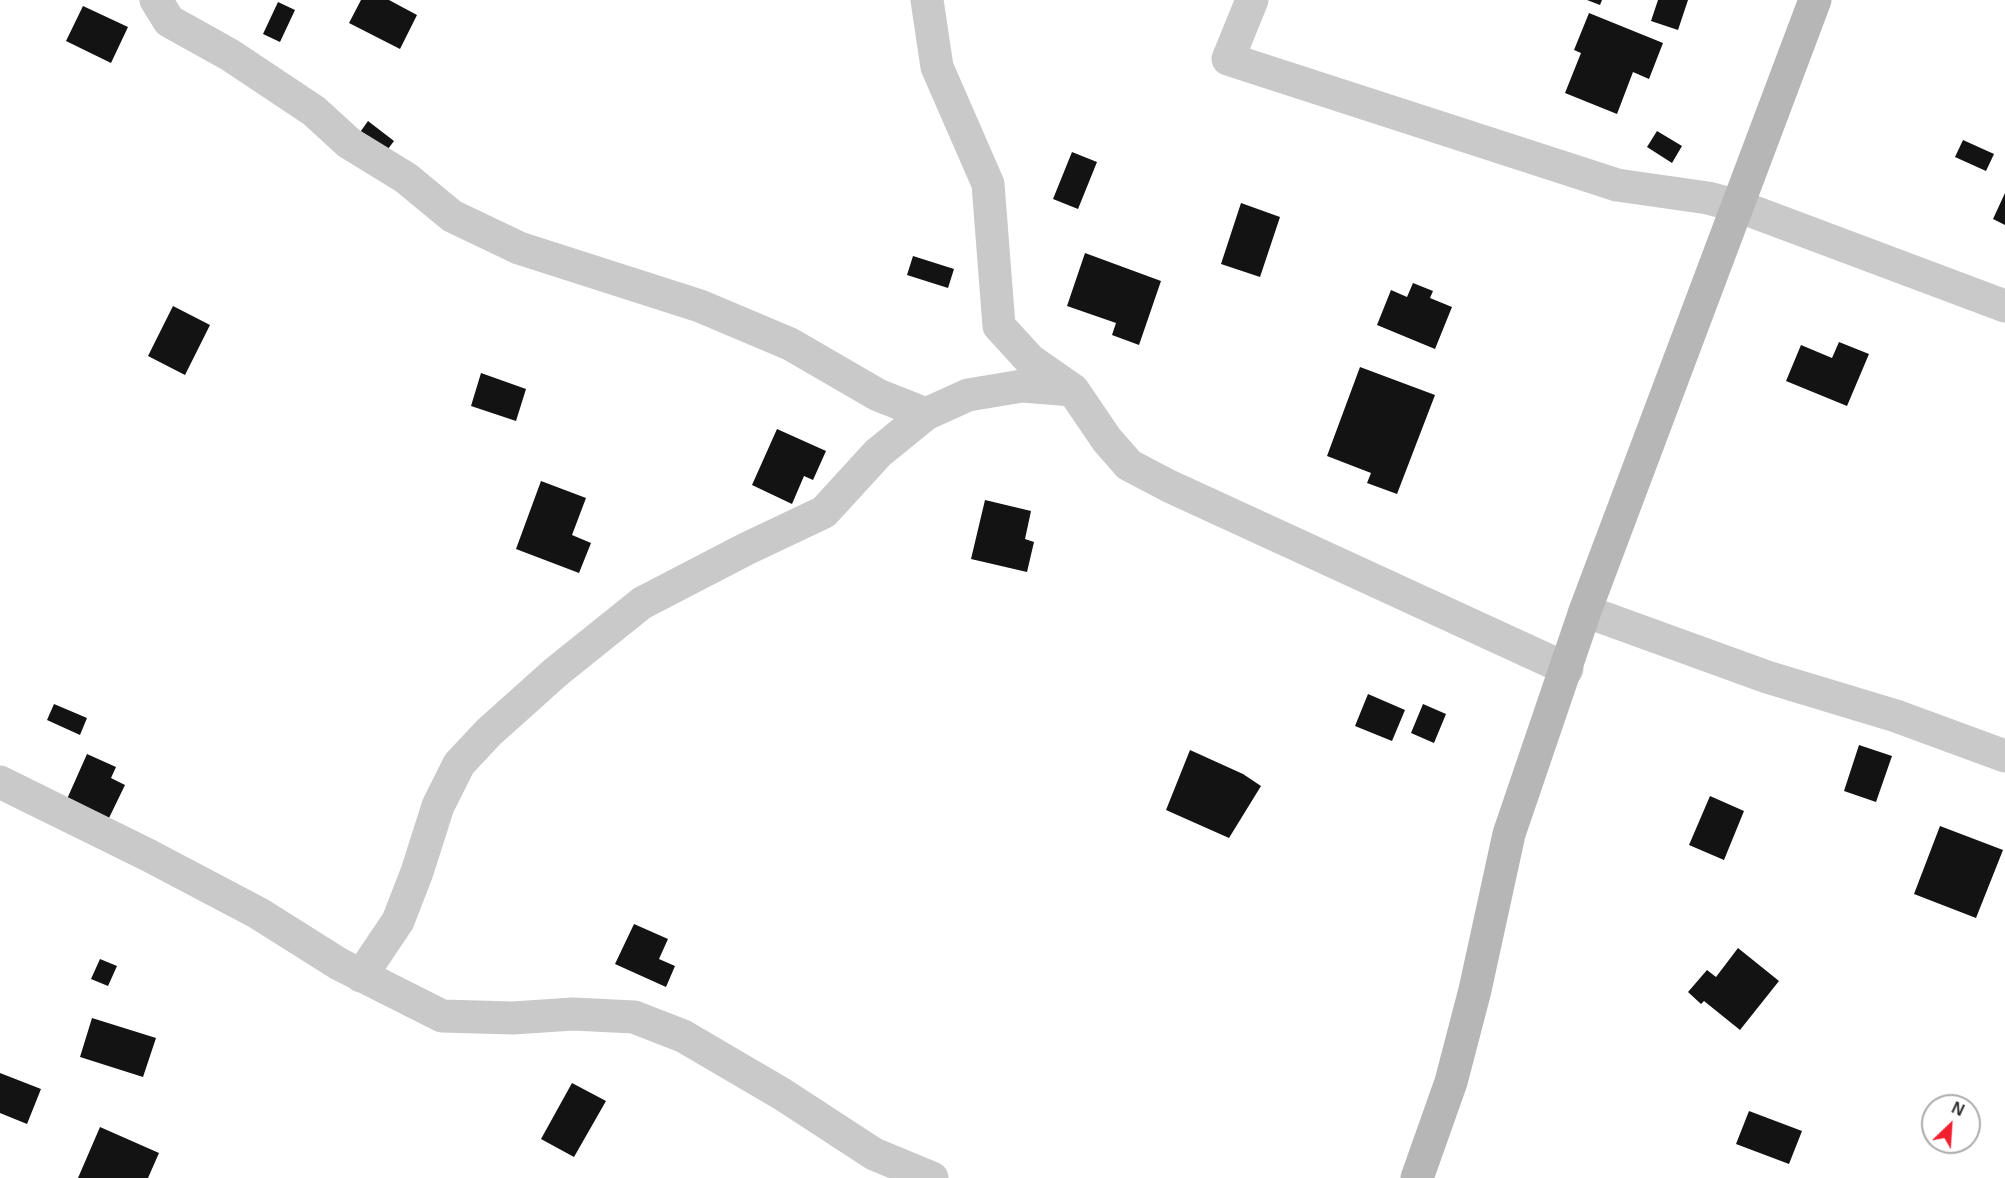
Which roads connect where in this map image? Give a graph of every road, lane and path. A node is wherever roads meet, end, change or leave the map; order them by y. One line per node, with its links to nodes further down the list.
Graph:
1 (156, 0): 8 (street)
2 (927, 0): 7 (street)
3 (1252, 0): 5 (street)
4 (1815, 0): 5 (street)
5 (1738, 206): 6 (street); 9 (street)
6 (2005, 306)
7 (1073, 390): 8 (street); 10 (street)
8 (926, 414): 13 (street)
9 (1585, 611): 10 (street); 11 (street)
10 (1567, 669): 15 (street)
11 (2005, 756)
12 (0, 782): 13 (street)
13 (362, 976): 14 (street)
14 (932, 1178)
15 (1418, 1178)

